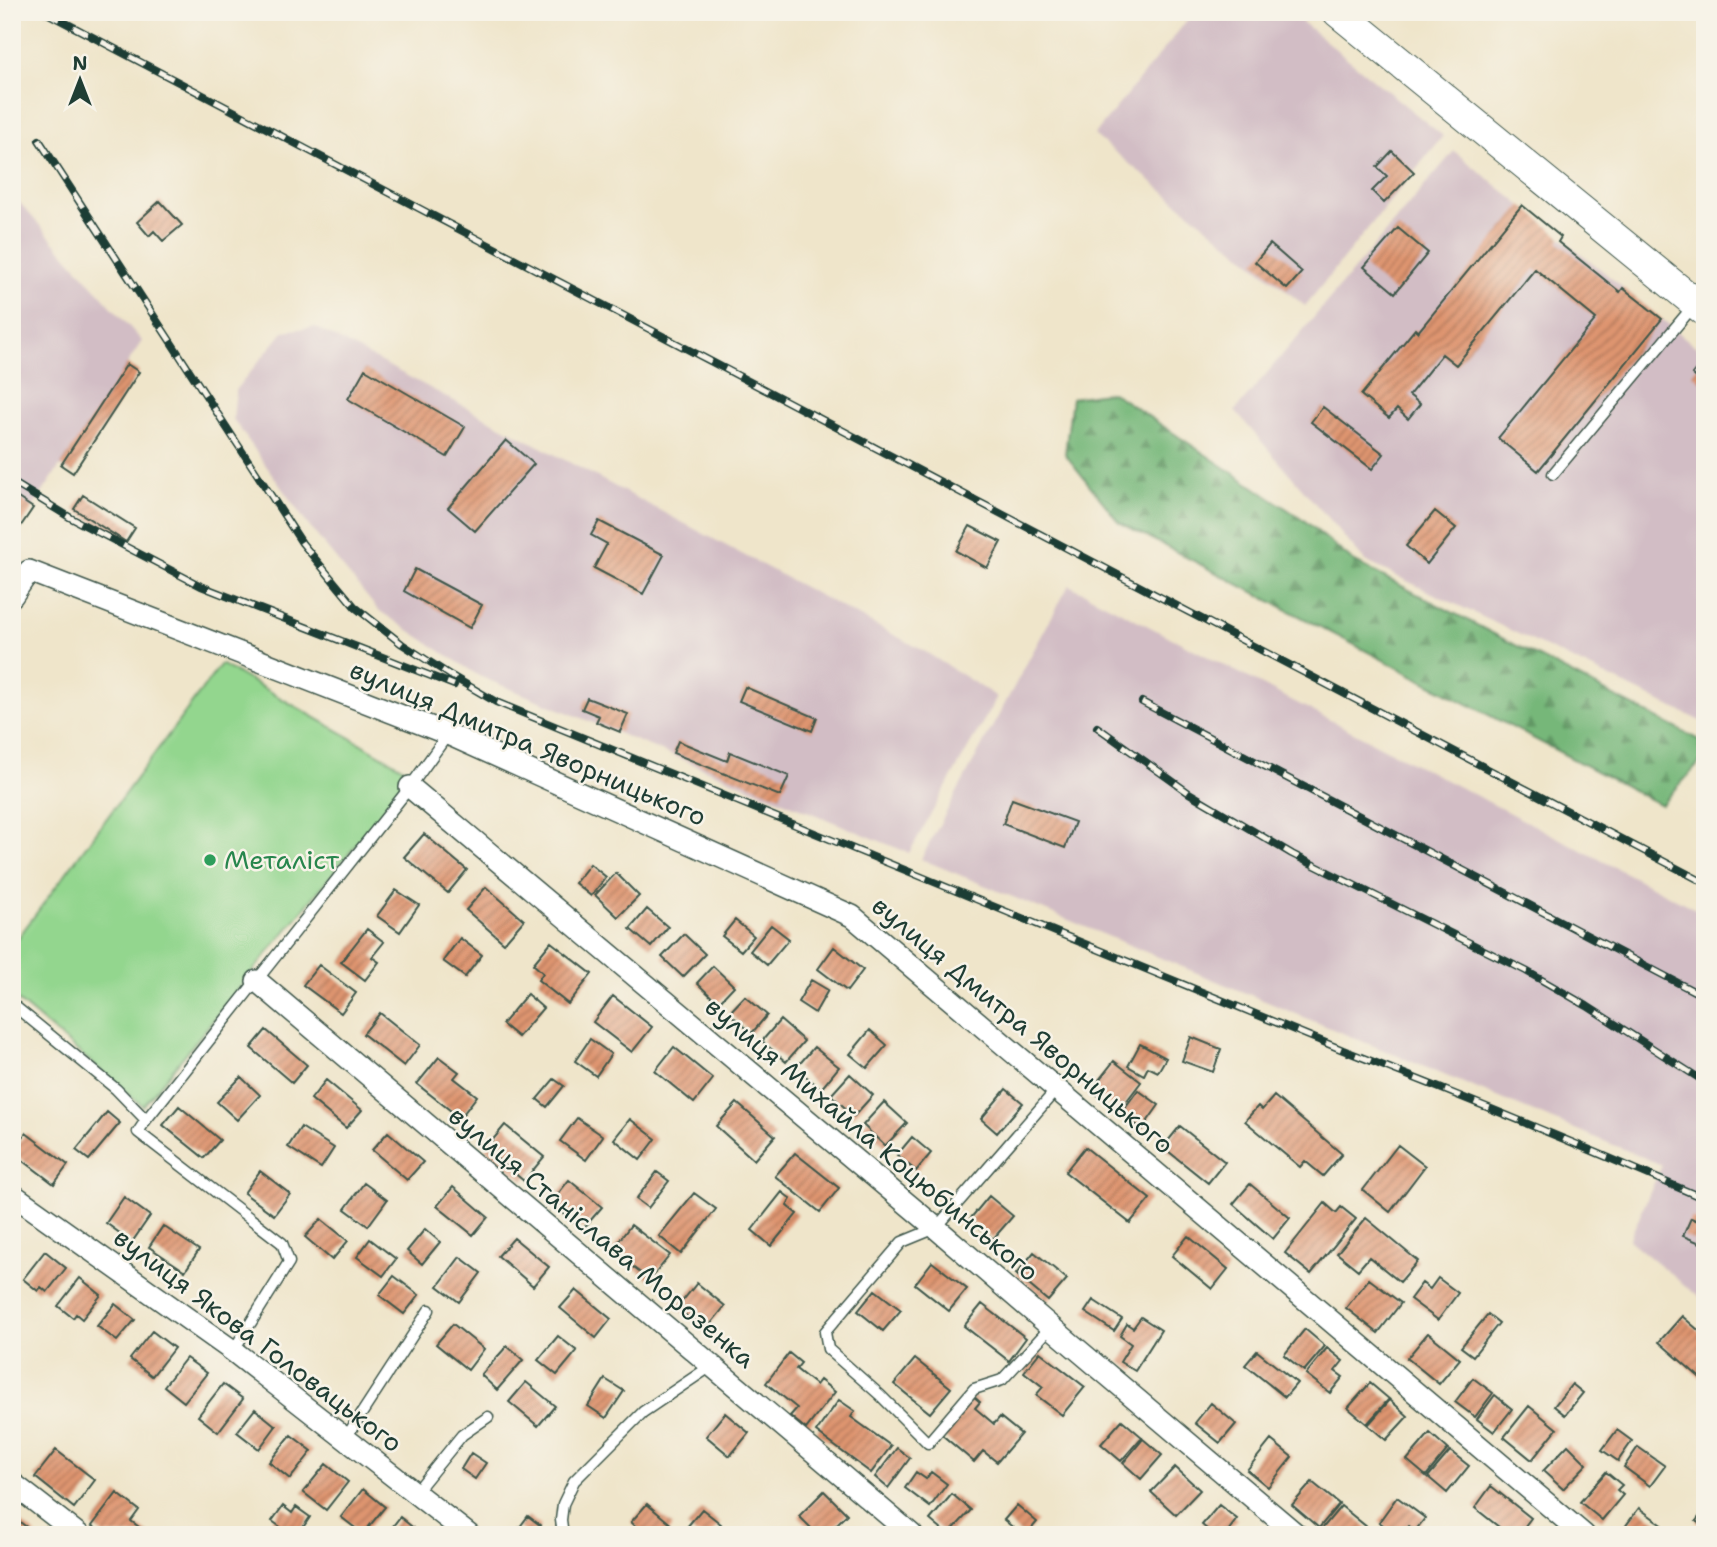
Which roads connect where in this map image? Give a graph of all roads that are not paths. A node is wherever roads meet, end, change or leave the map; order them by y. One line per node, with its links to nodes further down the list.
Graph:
1 (1338, 12): 2 (main road)
2 (1700, 307): 3 (lane)
3 (1553, 474)
4 (12, 596): 5 (street, вулиця Дмитра Яворницького)
5 (447, 734): 6 (lane); 9 (street, вулиця Дмитра Яворницького)
6 (410, 788): 7 (lane); 12 (street, вулиця Михайла Коцюбинського)
7 (257, 981): 10 (lane); 16 (street, вулиця Станіслава Морозенка)
8 (12, 1004): 10 (lane)
9 (1056, 1090): 12 (lane); 26 (street, вулиця Дмитра Яворницького)
10 (146, 1120): 15 (lane)
11 (12, 1194): 15 (street, вулиця Якова Головацького)
12 (936, 1228): 14 (street, вулиця Михайла Коцюбинського); 14 (lane)
13 (429, 1310): 18 (lane)
14 (1051, 1327): 25 (street, вулиця Михайла Коцюбинського)
15 (233, 1351): 18 (street, вулиця Якова Головацького)
16 (711, 1366): 23 (lane); 24 (street, вулиця Станіслава Морозенка)
17 (488, 1417): 20 (lane)
18 (345, 1438): 20 (street, вулиця Якова Головацького)
19 (12, 1483): 21 (street)
20 (415, 1493): 22 (street, вулиця Якова Головацького)
21 (79, 1535)
22 (468, 1535)
23 (563, 1535)
24 (912, 1535)
25 (1297, 1535)
26 (1584, 1535)

